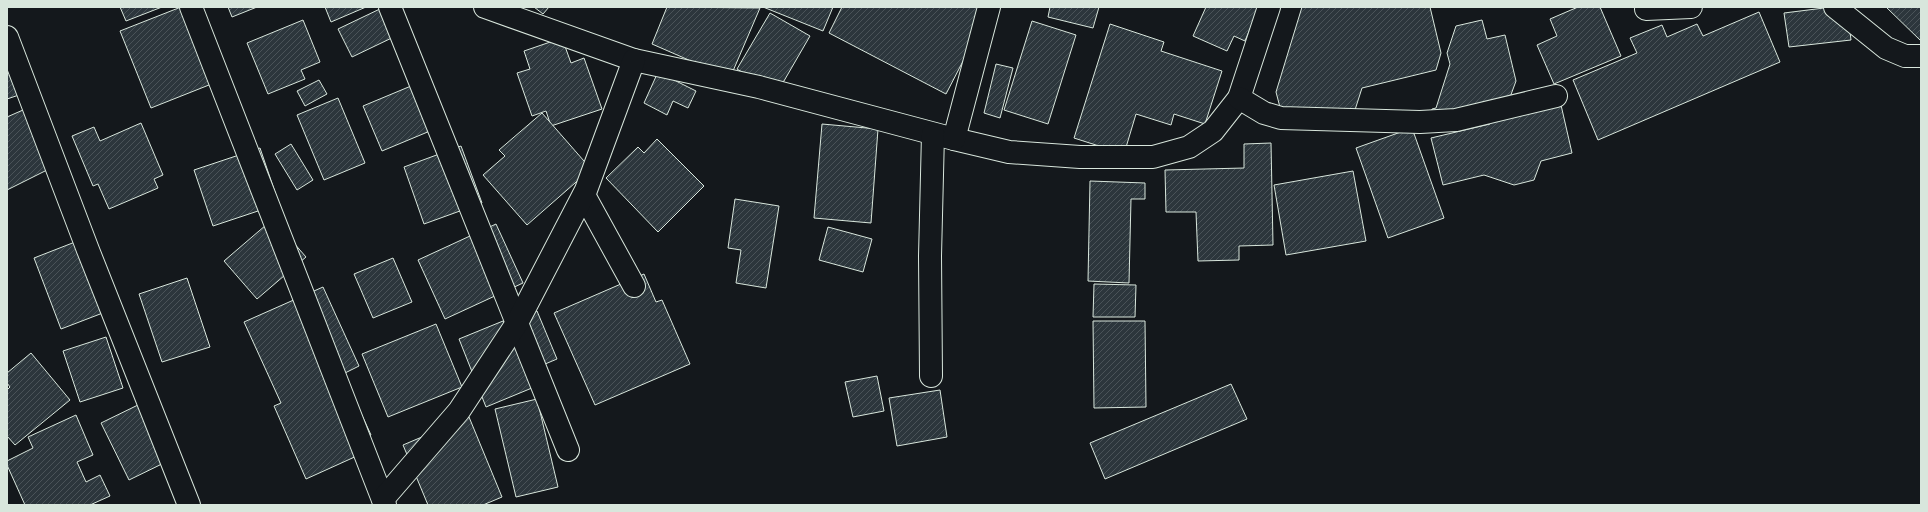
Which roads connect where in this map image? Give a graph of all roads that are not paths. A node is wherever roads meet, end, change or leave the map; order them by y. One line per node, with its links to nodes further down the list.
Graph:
1 (191, 7): 21 (street)
2 (390, 7): 18 (street)
3 (485, 7): 11 (street)
4 (989, 7): 15 (street)
5 (1269, 7): 13 (street)
6 (1691, 7): 8 (street)
7 (1835, 7): 10 (street)
8 (1646, 9)
9 (7, 37): 22 (street)
10 (1921, 56)
11 (634, 60): 14 (street); 16 (street)
12 (1556, 96): 13 (street)
13 (1239, 98): 15 (street)
14 (933, 134): 15 (street); 19 (street)
15 (954, 139)
16 (584, 194): 17 (street); 18 (street)
17 (634, 286)
18 (517, 323): 20 (street); 21 (street)
19 (931, 376)
20 (568, 450)
21 (384, 502)
22 (189, 505)

